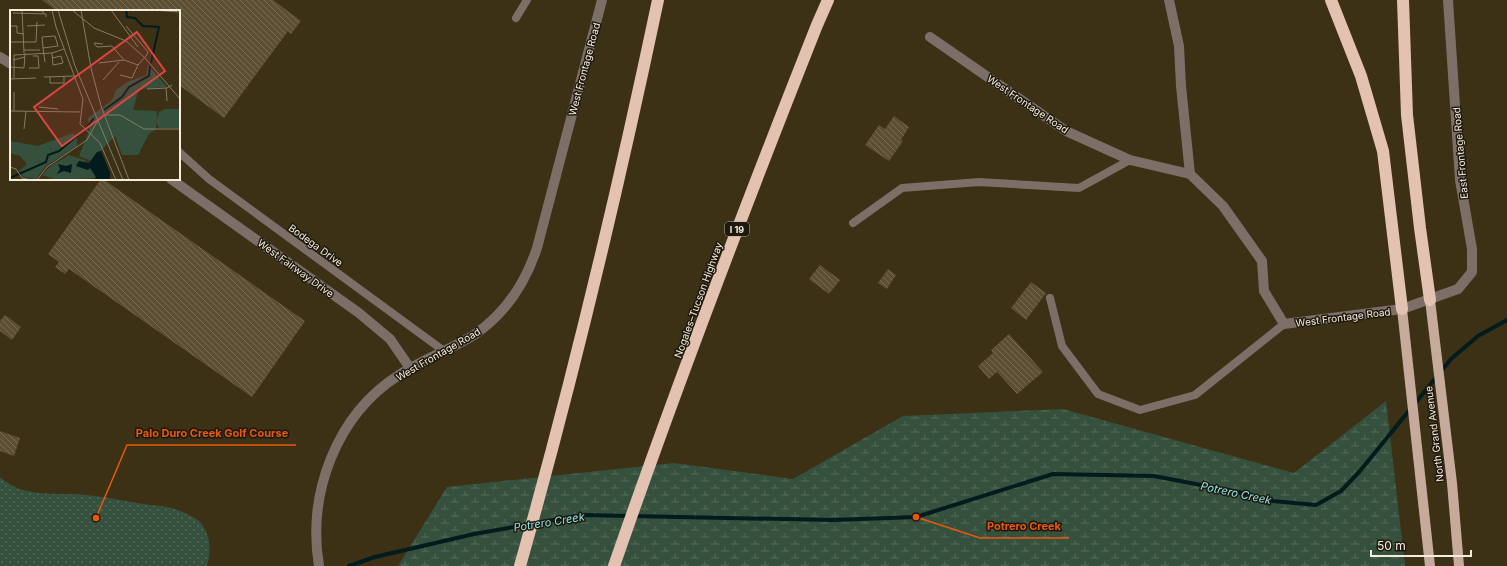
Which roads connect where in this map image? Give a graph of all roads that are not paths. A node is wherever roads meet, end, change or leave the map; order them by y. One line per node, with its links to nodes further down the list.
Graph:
1 (526, 0): 9 (lane)
2 (602, 0): 22 (street, West Frontage Road)
3 (658, 0): 25 (highway)
4 (828, 0): 26 (highway, Nogales–Tucson Highway / I 19)
5 (1169, 0): 15 (street)
6 (1331, 0): 20 (highway)
7 (1403, 0): 19 (highway)
8 (1448, 0): 19 (street, East Frontage Road)
9 (516, 18)
10 (930, 37): 14 (street, West Frontage Road)
11 (0, 56): 12 (street)
12 (10, 63)
13 (180, 153): 22 (lane, Bodega Drive)
14 (1130, 160): 15 (street, West Frontage Road); 17 (lane)
15 (1190, 174): 21 (street, West Frontage Road)
16 (173, 180): 23 (street, West Fairway Drive)
17 (852, 223)
18 (1050, 298): 21 (lane)
19 (1430, 300): 20 (street, East Frontage Road); 28 (main road, North Grand Avenue)
20 (1402, 309): 21 (street, West Frontage Road); 27 (main road, North Grand Avenue)
21 (1284, 324)
22 (444, 351): 23 (street, West Frontage Road)
23 (410, 368): 24 (street, West Frontage Road)
24 (319, 566)
25 (520, 566)
26 (614, 566)
27 (1430, 566)
28 (1459, 566)

